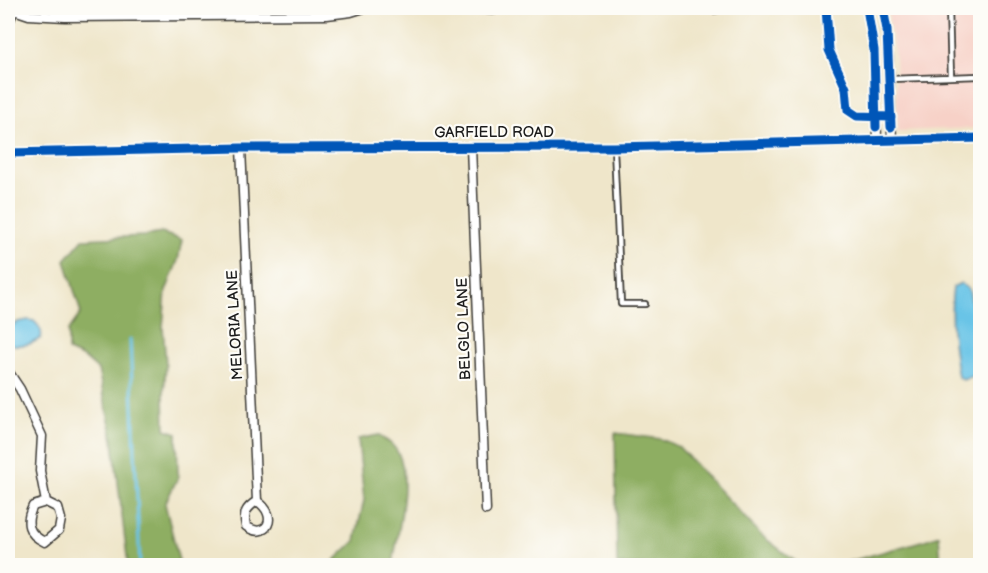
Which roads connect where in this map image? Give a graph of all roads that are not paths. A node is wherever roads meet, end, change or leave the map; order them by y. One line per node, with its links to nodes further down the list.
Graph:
1 (364, 8): 9 (street)
2 (463, 8): 3 (street)
3 (509, 8)
4 (708, 8): 5 (street)
5 (723, 8)
6 (867, 8): 15 (street)
7 (883, 8): 13 (street)
8 (949, 8): 12 (lane)
9 (11, 9): 10 (street)
10 (8, 24)
11 (981, 76): 12 (lane)
12 (951, 77): 13 (lane)
13 (890, 79): 16 (street)
14 (981, 138): 16 (street, GARFIELD ROAD)
15 (877, 139): 16 (street, GARFIELD ROAD); 18 (street, GARFIELD ROAD)
16 (892, 139)
17 (471, 147): 18 (street, GARFIELD ROAD); 19 (street, GARFIELD ROAD); 25 (street, BELGLO LANE)
18 (614, 147): 21 (lane)
19 (241, 148): 20 (street, GARFIELD ROAD); 23 (street, MELORIA LANE)
20 (8, 153)
21 (645, 304)
22 (8, 370): 24 (street)
23 (257, 501)
24 (46, 502): 24 (street)
25 (486, 510)

